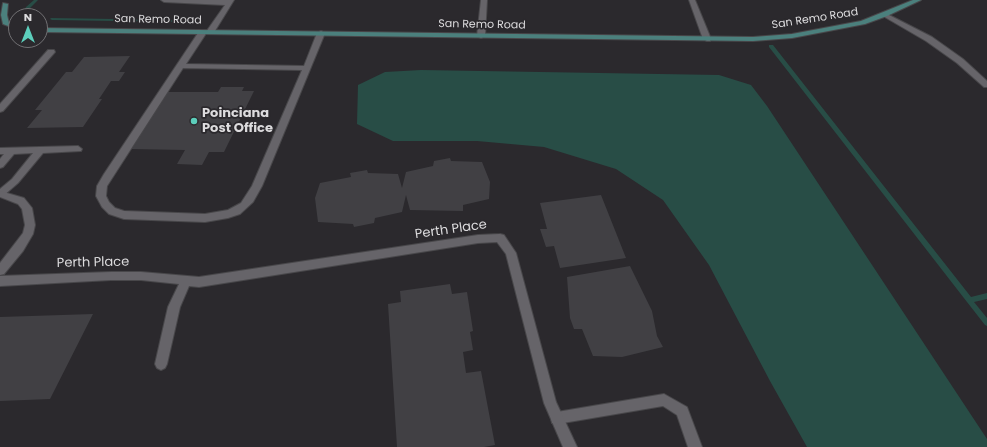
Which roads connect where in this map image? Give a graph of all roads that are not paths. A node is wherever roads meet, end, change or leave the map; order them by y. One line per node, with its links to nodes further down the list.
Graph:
1 (164, 0): 5 (street)
2 (484, 0): 12 (street)
3 (692, 0): 13 (street)
4 (918, 0): 7 (street, San Remo Road)
5 (230, 1): 10 (street)
6 (5, 4): 8 (street)
7 (885, 15): 13 (street, San Remo Road); 17 (street)
8 (8, 25)
9 (48, 30): 10 (street, San Remo Road)
10 (206, 32): 11 (street, San Remo Road); 15 (street)
11 (321, 33): 12 (street, San Remo Road); 16 (street)
12 (481, 36): 13 (street, San Remo Road)
13 (707, 39)
14 (51, 52): 18 (street)
15 (180, 66): 16 (street); 16 (street)
16 (306, 68)
17 (987, 85)
18 (0, 109)
19 (78, 149): 21 (street)
20 (12, 150): 21 (street); 22 (street); 23 (street)
21 (40, 150): 24 (street)
22 (0, 151)
23 (0, 165)
24 (0, 194): 25 (street)
25 (4, 256): 26 (street)
26 (0, 271)
27 (186, 280): 28 (street, Perth Place); 29 (street); 30 (street, Perth Place)
28 (0, 281)
29 (161, 364)
30 (557, 418): 31 (street, Perth Place); 32 (street)
31 (570, 447)
32 (695, 447)

